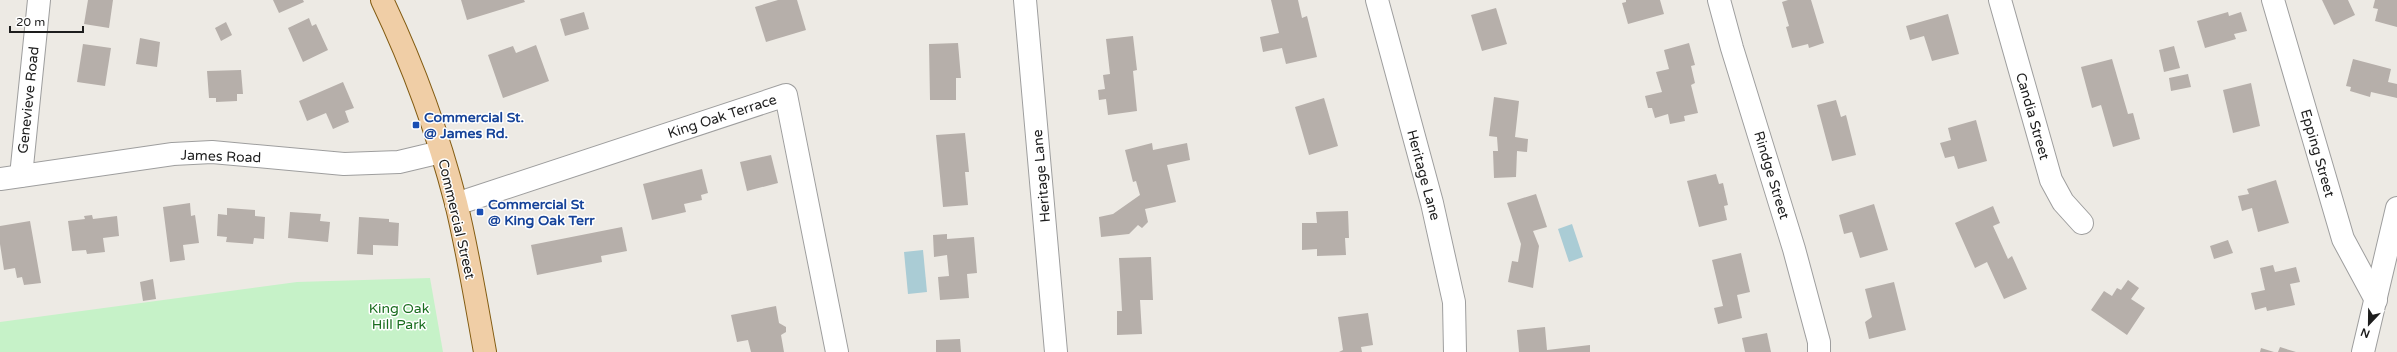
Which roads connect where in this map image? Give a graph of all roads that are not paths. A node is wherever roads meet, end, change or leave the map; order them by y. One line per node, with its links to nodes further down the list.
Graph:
1 (39, 0): 9 (street, Genevieve Road)
2 (382, 0): 8 (main road, Commercial Street)
3 (1025, 0): 16 (street, Heritage Lane)
4 (1377, 0): 17 (street, Heritage Lane)
5 (1719, 0): 18 (street, Rindge Street)
6 (2000, 0): 12 (street, Candia Street)
7 (2274, 0): 13 (street, Epping Street)
8 (441, 152): 9 (street, James Road); 10 (main road, Commercial Street)
9 (10, 177)
10 (456, 204): 14 (main road, Commercial Street); 15 (street, King Oak Terrace)
11 (2397, 208): 13 (street)
12 (2082, 223)
13 (2376, 300): 19 (street)
14 (485, 352)
15 (837, 352)
16 (1056, 352)
17 (1455, 352)
18 (1819, 352)
19 (2363, 352)

